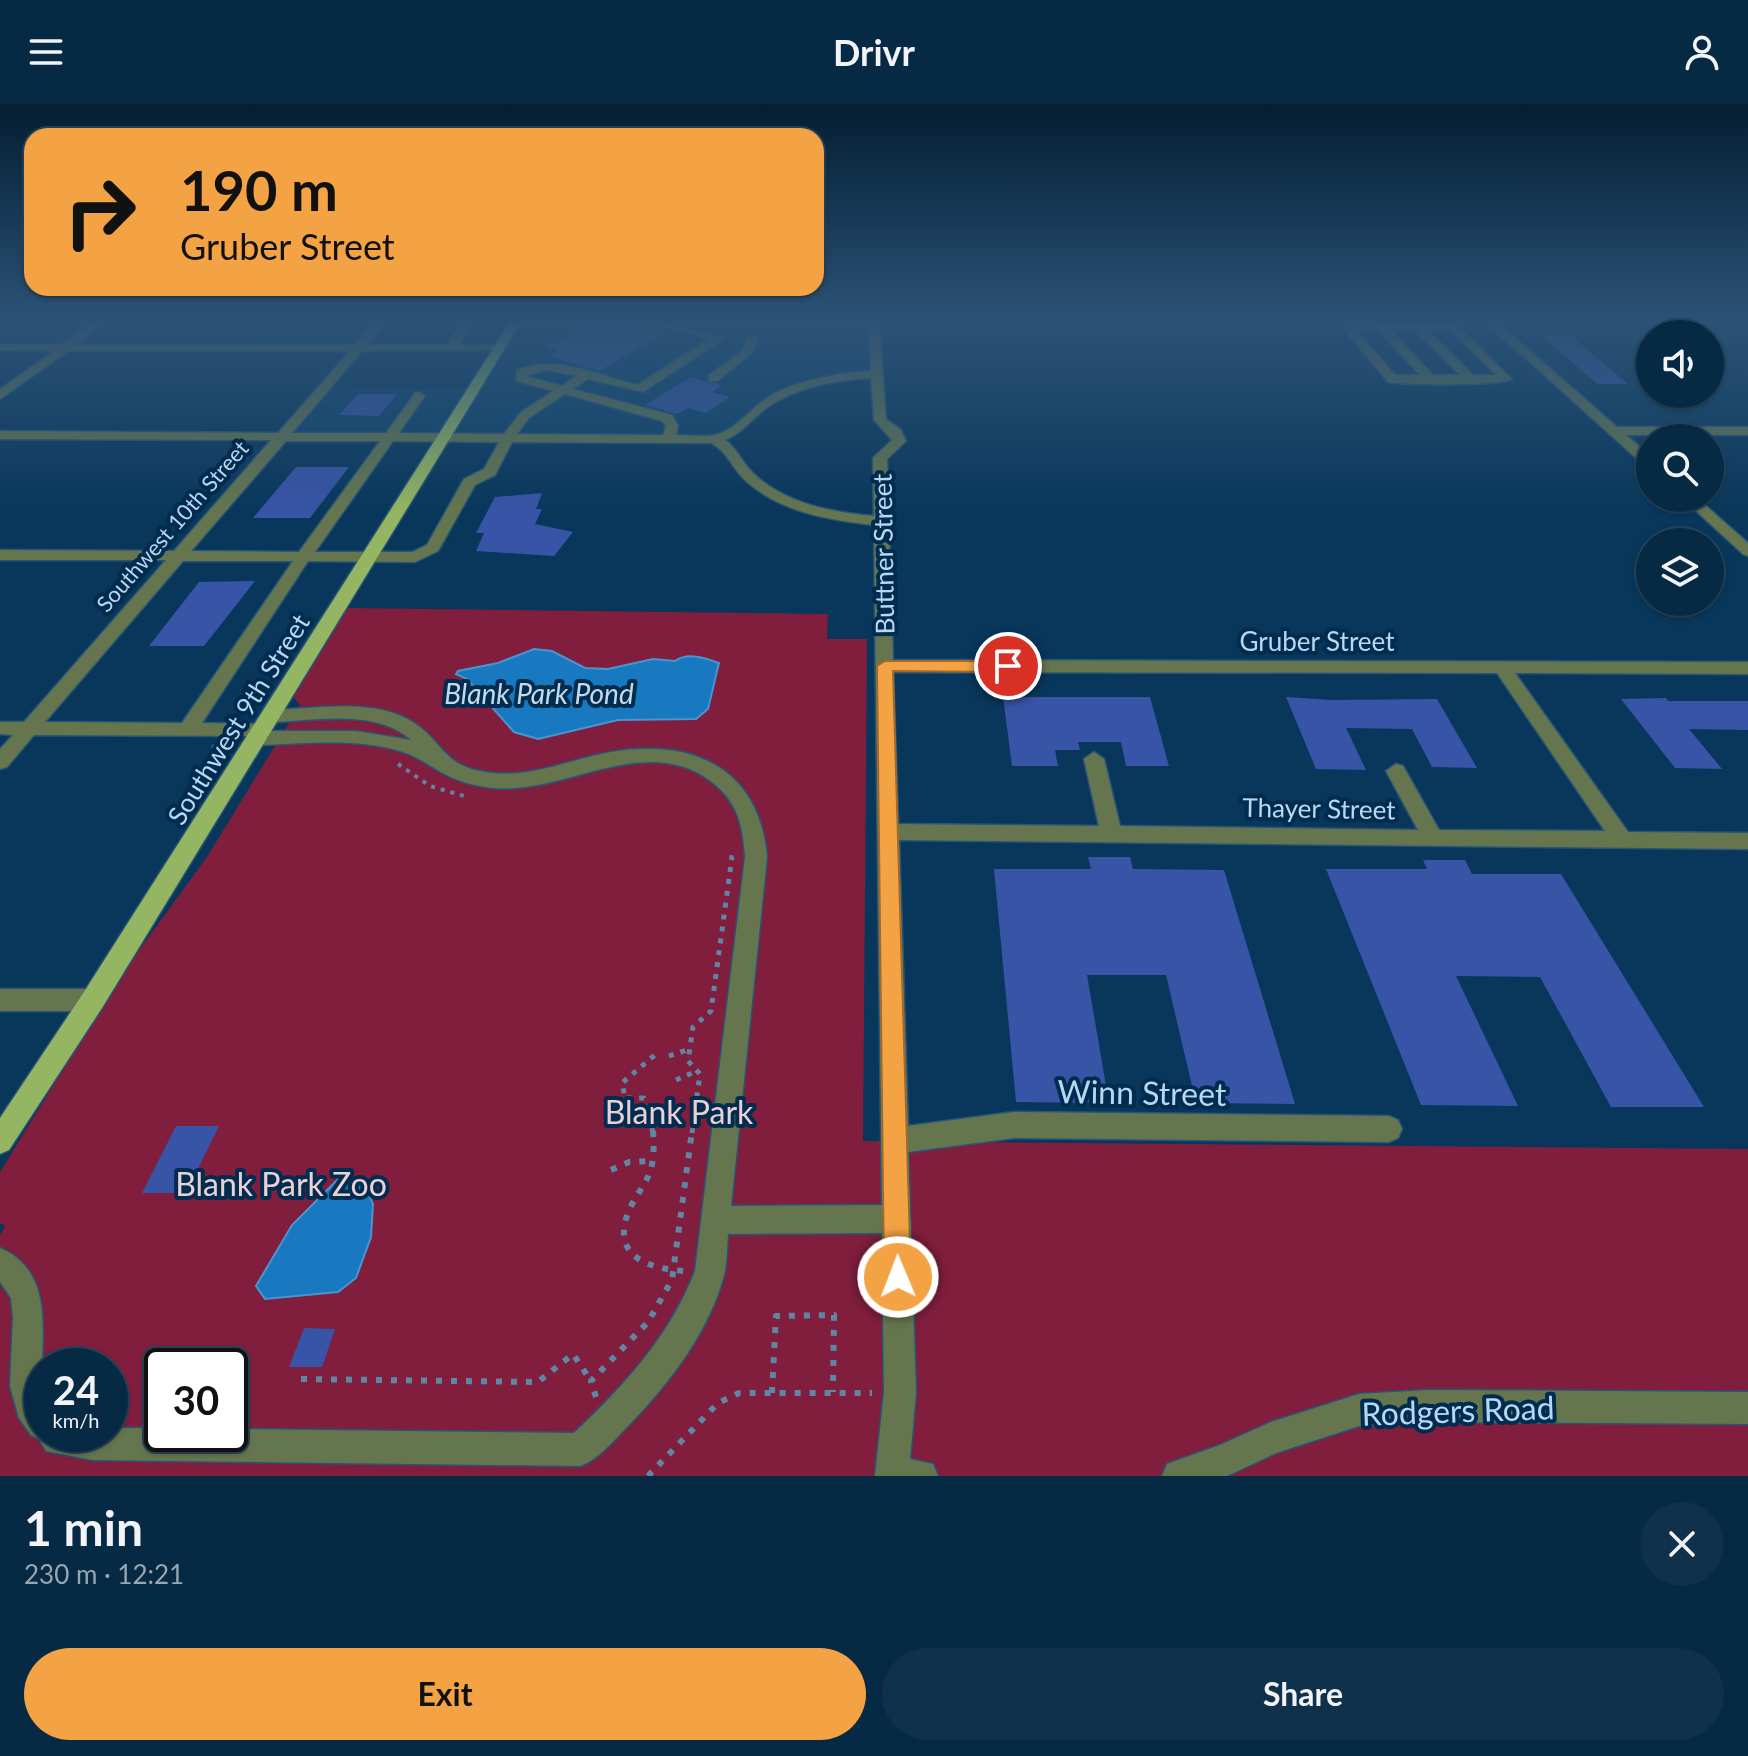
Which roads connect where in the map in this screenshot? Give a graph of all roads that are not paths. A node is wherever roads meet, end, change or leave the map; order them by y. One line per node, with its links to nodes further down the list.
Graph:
1 (326, 386): 17 (street, Southwest 10th Street)
2 (476, 386): 19 (main road, Southwest 9th Street)
3 (551, 386): 10 (street)
4 (567, 386): 10 (street)
5 (628, 386): 11 (street)
6 (645, 386): 11 (street)
7 (805, 386): 22 (street)
8 (879, 386): 25 (street, Buttner Street)
9 (1563, 386): 14 (street)
10 (562, 389): 13 (street); 20 (street)
11 (639, 389): 13 (street)
12 (419, 396): 18 (street)
13 (615, 403): 21 (street)
14 (1614, 431): 15 (street); 23 (street)
15 (1748, 431)
16 (0, 435): 17 (street)
17 (282, 436): 18 (street); 28 (street, Southwest 10th Street)
18 (388, 436): 19 (street); 29 (street)
19 (445, 436): 20 (street); 30 (main road, Southwest 9th Street)
20 (508, 437): 21 (street); 30 (street)
21 (669, 439): 22 (street)
22 (714, 439): 25 (street)
23 (1636, 451)
24 (1705, 512): 26 (street)
25 (882, 521): 31 (street, Buttner Street)
26 (1748, 551)
27 (0, 555): 28 (street)
28 (178, 556): 29 (street); 35 (street, Southwest 10th Street)
29 (304, 556): 30 (street); 37 (street)
30 (370, 557): 36 (main road, Southwest 9th Street)
31 (885, 666): 32 (street, Gruber Street); 41 (street, Buttner Street)
32 (1502, 668): 33 (street, Gruber Street); 44 (street)
33 (1748, 668)
34 (0, 728): 35 (street)
35 (28, 728): 37 (street); 39 (street, Southwest 10th Street)
36 (263, 728): 37 (street); 47 (main road, Southwest 9th Street); 52 (street)
37 (188, 729)
38 (1094, 759): 42 (street)
39 (0, 762)
40 (1396, 771): 43 (street)
41 (888, 832): 42 (street, Thayer Street); 50 (street, Buttner Street)
42 (1111, 834): 43 (street, Thayer Street)
43 (1433, 837): 44 (street, Thayer Street)
44 (1622, 840): 45 (street, Thayer Street)
45 (1748, 841)
46 (0, 1000): 47 (street)
47 (93, 1000): 49 (main road, Southwest 9th Street)
48 (1389, 1129): 50 (street, Winn Street)
49 (0, 1141)
50 (896, 1141): 51 (street, Buttner Street)
51 (897, 1219): 52 (street); 57 (street, Buttner Street)
52 (717, 1220): 56 (street)
53 (0, 1263): 54 (street)
54 (28, 1348)
55 (1748, 1408): 58 (street, Rodgers Road)
56 (128, 1444)
57 (902, 1476)
58 (1179, 1476)

